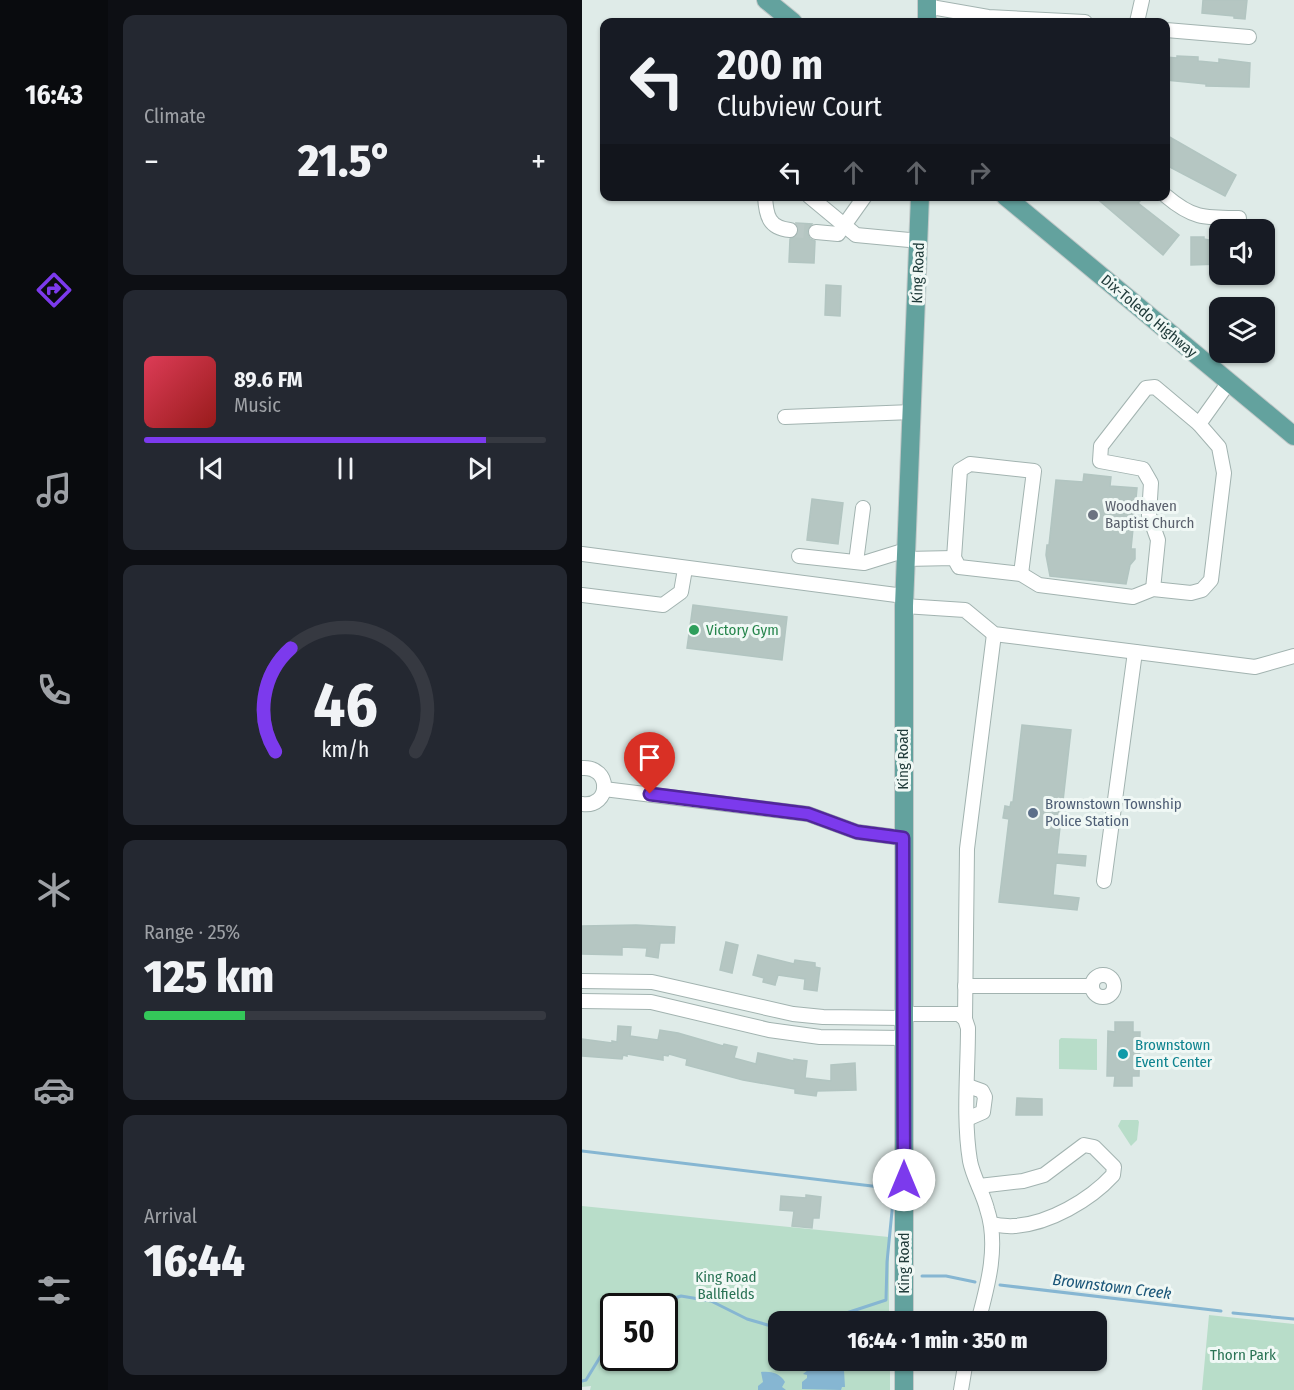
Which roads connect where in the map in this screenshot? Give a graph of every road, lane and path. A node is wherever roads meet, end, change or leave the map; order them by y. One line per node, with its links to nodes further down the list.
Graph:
1 (766, 0): 4 (main road)
2 (1142, 0): 7 (street)
3 (927, 10): 5 (street)
4 (788, 18)
5 (974, 18): 6 (street)
6 (1007, 18)
7 (1138, 18)
8 (1170, 30): 9 (street)
9 (1249, 37)
10 (1170, 199): 16 (street)
11 (766, 201): 18 (street)
12 (815, 201): 17 (street)
13 (861, 201): 17 (street)
14 (920, 201): 20 (main road, King Road)
15 (1011, 201): 21 (main road, Dix-Toledo Highway)
16 (1239, 218)
17 (844, 225): 19 (street); 20 (street)
18 (790, 230)
19 (816, 232)
20 (920, 241): 22 (main road, King Road)
21 (1229, 382): 24 (street); 25 (main road, Dix-Toledo Highway)
22 (912, 412): 23 (street); 28 (main road, King Road)
23 (785, 417)
24 (1199, 424): 34 (street); 34 (street)
25 (1294, 436)
26 (863, 508): 31 (street)
27 (582, 554): 32 (street)
28 (905, 555): 30 (street); 31 (street); 36 (main road, King Road)
29 (799, 556): 31 (street)
30 (954, 558): 33 (street); 33 (street)
31 (856, 562)
32 (685, 569): 35 (street); 36 (street)
33 (1021, 574): 34 (street)
34 (1153, 589)
35 (582, 595)
36 (904, 601): 37 (street); 43 (main road, King Road)
37 (994, 634): 38 (street); 46 (street)
38 (1135, 652): 39 (street); 44 (street)
39 (1294, 656)
40 (582, 768): 41 (street)
41 (604, 789): 42 (street); 43 (street)
42 (582, 804)
43 (903, 838): 52 (main road, King Road)
44 (1104, 881)
45 (587, 981): 48 (street); 49 (street)
46 (965, 986): 47 (street); 53 (street)
47 (1092, 986)
48 (695, 991): 50 (street); 51 (street)
49 (588, 1001): 50 (street)
50 (690, 1010): 54 (street)
51 (794, 1014): 52 (street); 54 (street)
52 (904, 1016): 53 (street); 55 (main road, King Road)
53 (965, 1019): 56 (street)
54 (789, 1033): 55 (street)
55 (904, 1038): 58 (main road, King Road)
56 (979, 1186): 57 (street); 57 (street)
57 (991, 1224): 59 (street)
58 (904, 1311)
59 (981, 1311)
60 (904, 1371): 62 (main road)
61 (964, 1371): 63 (street)
62 (904, 1390)
63 (961, 1390)

